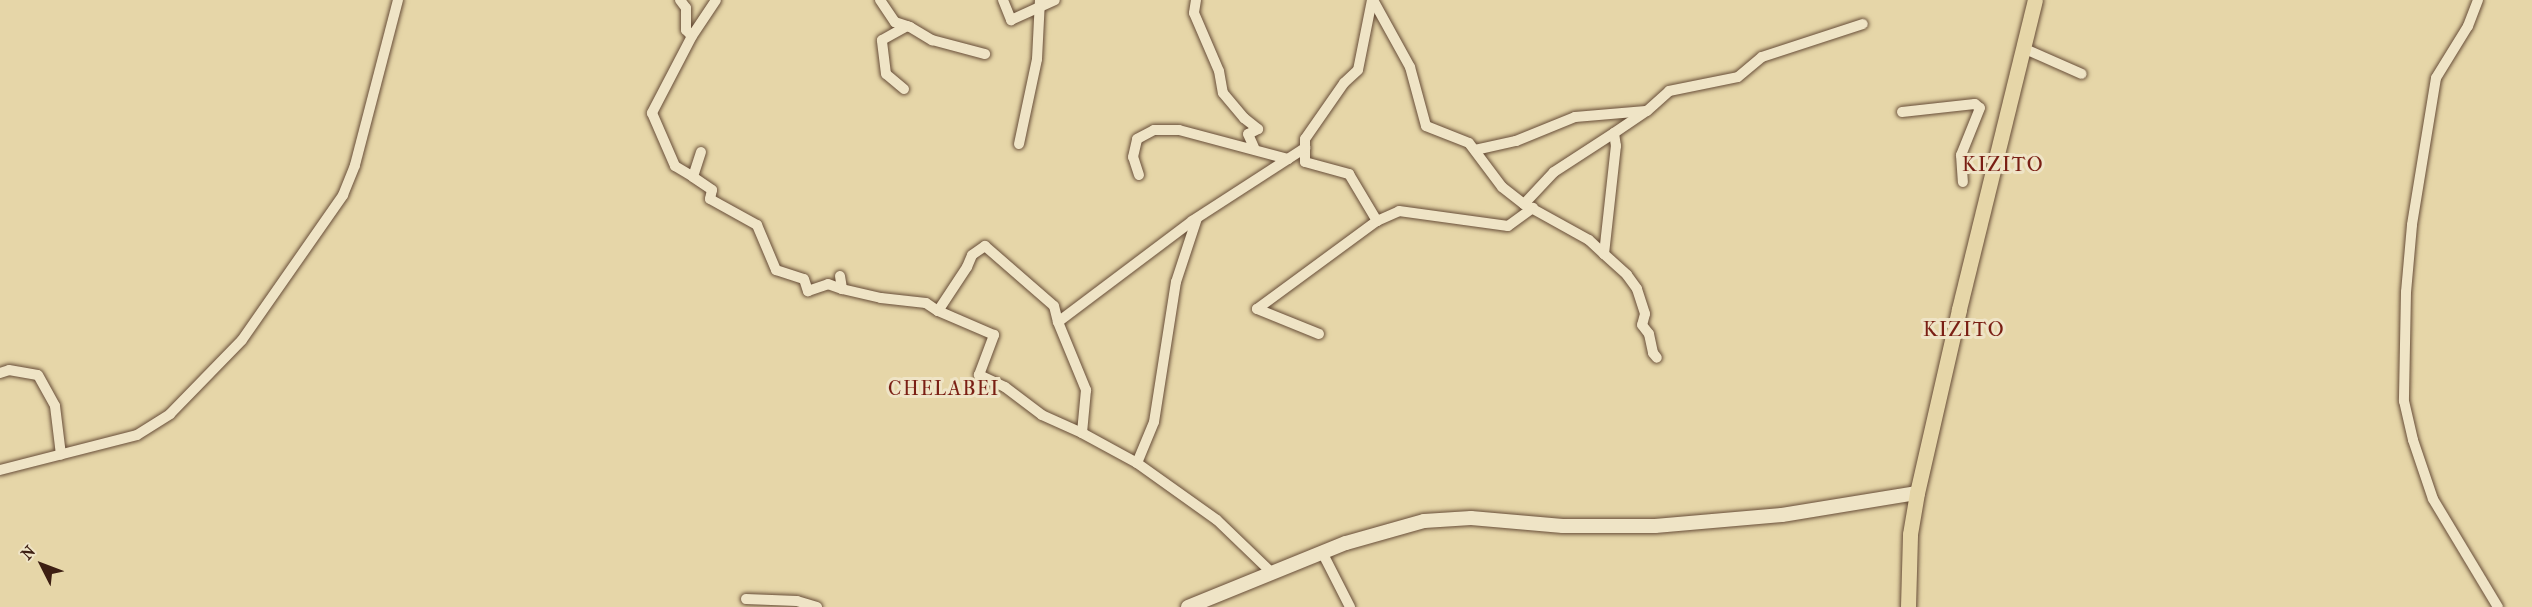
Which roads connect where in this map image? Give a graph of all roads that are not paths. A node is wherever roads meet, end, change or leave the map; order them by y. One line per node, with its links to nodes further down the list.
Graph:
1 (398, 0): 43 (street)
2 (680, 0): 14 (street)
3 (716, 0): 14 (street)
4 (880, 0): 13 (street)
5 (1003, 0): 11 (street)
6 (1055, 0): 11 (street)
7 (1196, 0): 24 (street)
8 (1373, 0): 23 (street); 25 (street)
9 (2035, 0): 15 (main road)
10 (2478, 0): 54 (street)
11 (1039, 4): 22 (street)
12 (1863, 24): 19 (street)
13 (907, 26): 16 (street); 18 (street)
14 (693, 36): 29 (street)
15 (2023, 48): 17 (street); 46 (main road)
16 (984, 54)
17 (2082, 74)
18 (904, 89)
19 (1647, 111): 21 (street); 25 (street)
20 (1902, 112): 30 (street)
21 (1614, 133): 31 (street); 34 (street)
22 (1019, 144)
23 (1305, 147): 27 (street); 33 (street)
24 (1255, 150): 27 (street); 28 (street)
25 (1475, 150): 31 (street)
26 (701, 152): 29 (street)
27 (1288, 159): 32 (street)
28 (1139, 175)
29 (693, 177): 36 (street)
30 (1964, 182)
31 (1528, 206): 33 (street); 34 (street)
32 (1197, 218): 38 (street); 44 (street)
33 (1377, 221): 39 (street)
34 (1604, 254): 40 (street)
35 (840, 276): 36 (street)
36 (842, 289): 37 (street)
37 (938, 311): 38 (street); 42 (street)
38 (1058, 322): 42 (street)
39 (1319, 334)
40 (1657, 358)
41 (0, 373): 43 (street)
42 (1082, 433): 44 (street)
43 (61, 455): 45 (street)
44 (1137, 463): 48 (street)
45 (0, 470)
46 (1917, 493): 47 (street); 53 (main road)
47 (1323, 552): 48 (street); 52 (street)
48 (1271, 572): 51 (street)
49 (746, 599): 50 (street)
50 (817, 607)
51 (1188, 607)
52 (1350, 607)
53 (1908, 607)
54 (2498, 607)

